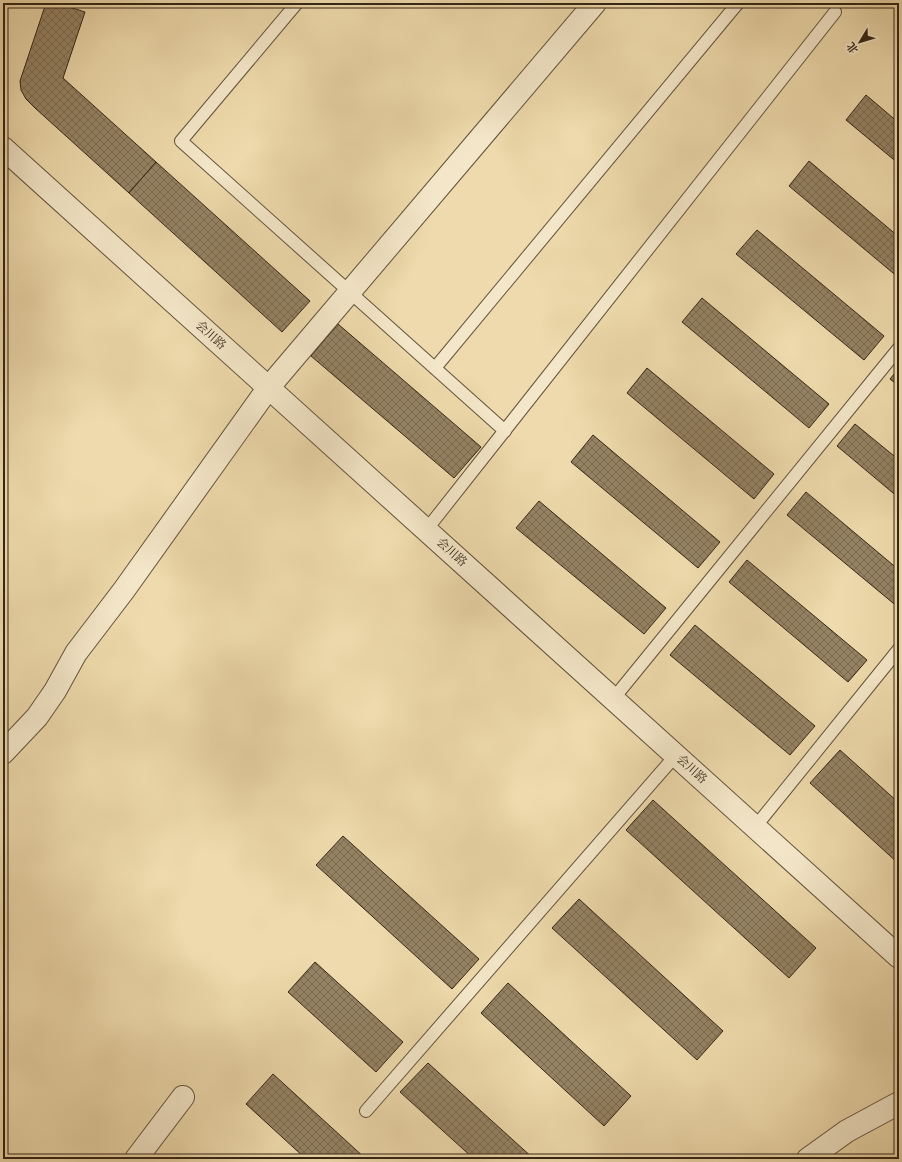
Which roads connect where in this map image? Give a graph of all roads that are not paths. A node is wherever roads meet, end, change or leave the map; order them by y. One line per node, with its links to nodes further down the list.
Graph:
1 (297, 3): 6 (lane)
2 (595, 3): 6 (street)
3 (738, 3): 8 (lane)
4 (835, 12): 10 (lane)
5 (3, 148): 9 (street, 会川路)
6 (350, 292): 8 (lane); 9 (street)
7 (899, 348): 13 (lane)
8 (435, 368): 10 (lane)
9 (269, 387): 11 (street, 会川路); 14 (street)
10 (505, 431): 11 (lane)
11 (427, 529): 13 (street, 会川路)
12 (899, 649): 16 (lane)
13 (614, 698): 15 (street, 会川路)
14 (3, 753)
15 (676, 755): 16 (street, 会川路); 20 (lane)
16 (756, 826): 17 (street, 会川路)
17 (899, 957)
18 (183, 1097): 21 (street)
19 (899, 1103): 22 (street)
20 (366, 1111)
21 (136, 1159)
22 (808, 1159)

